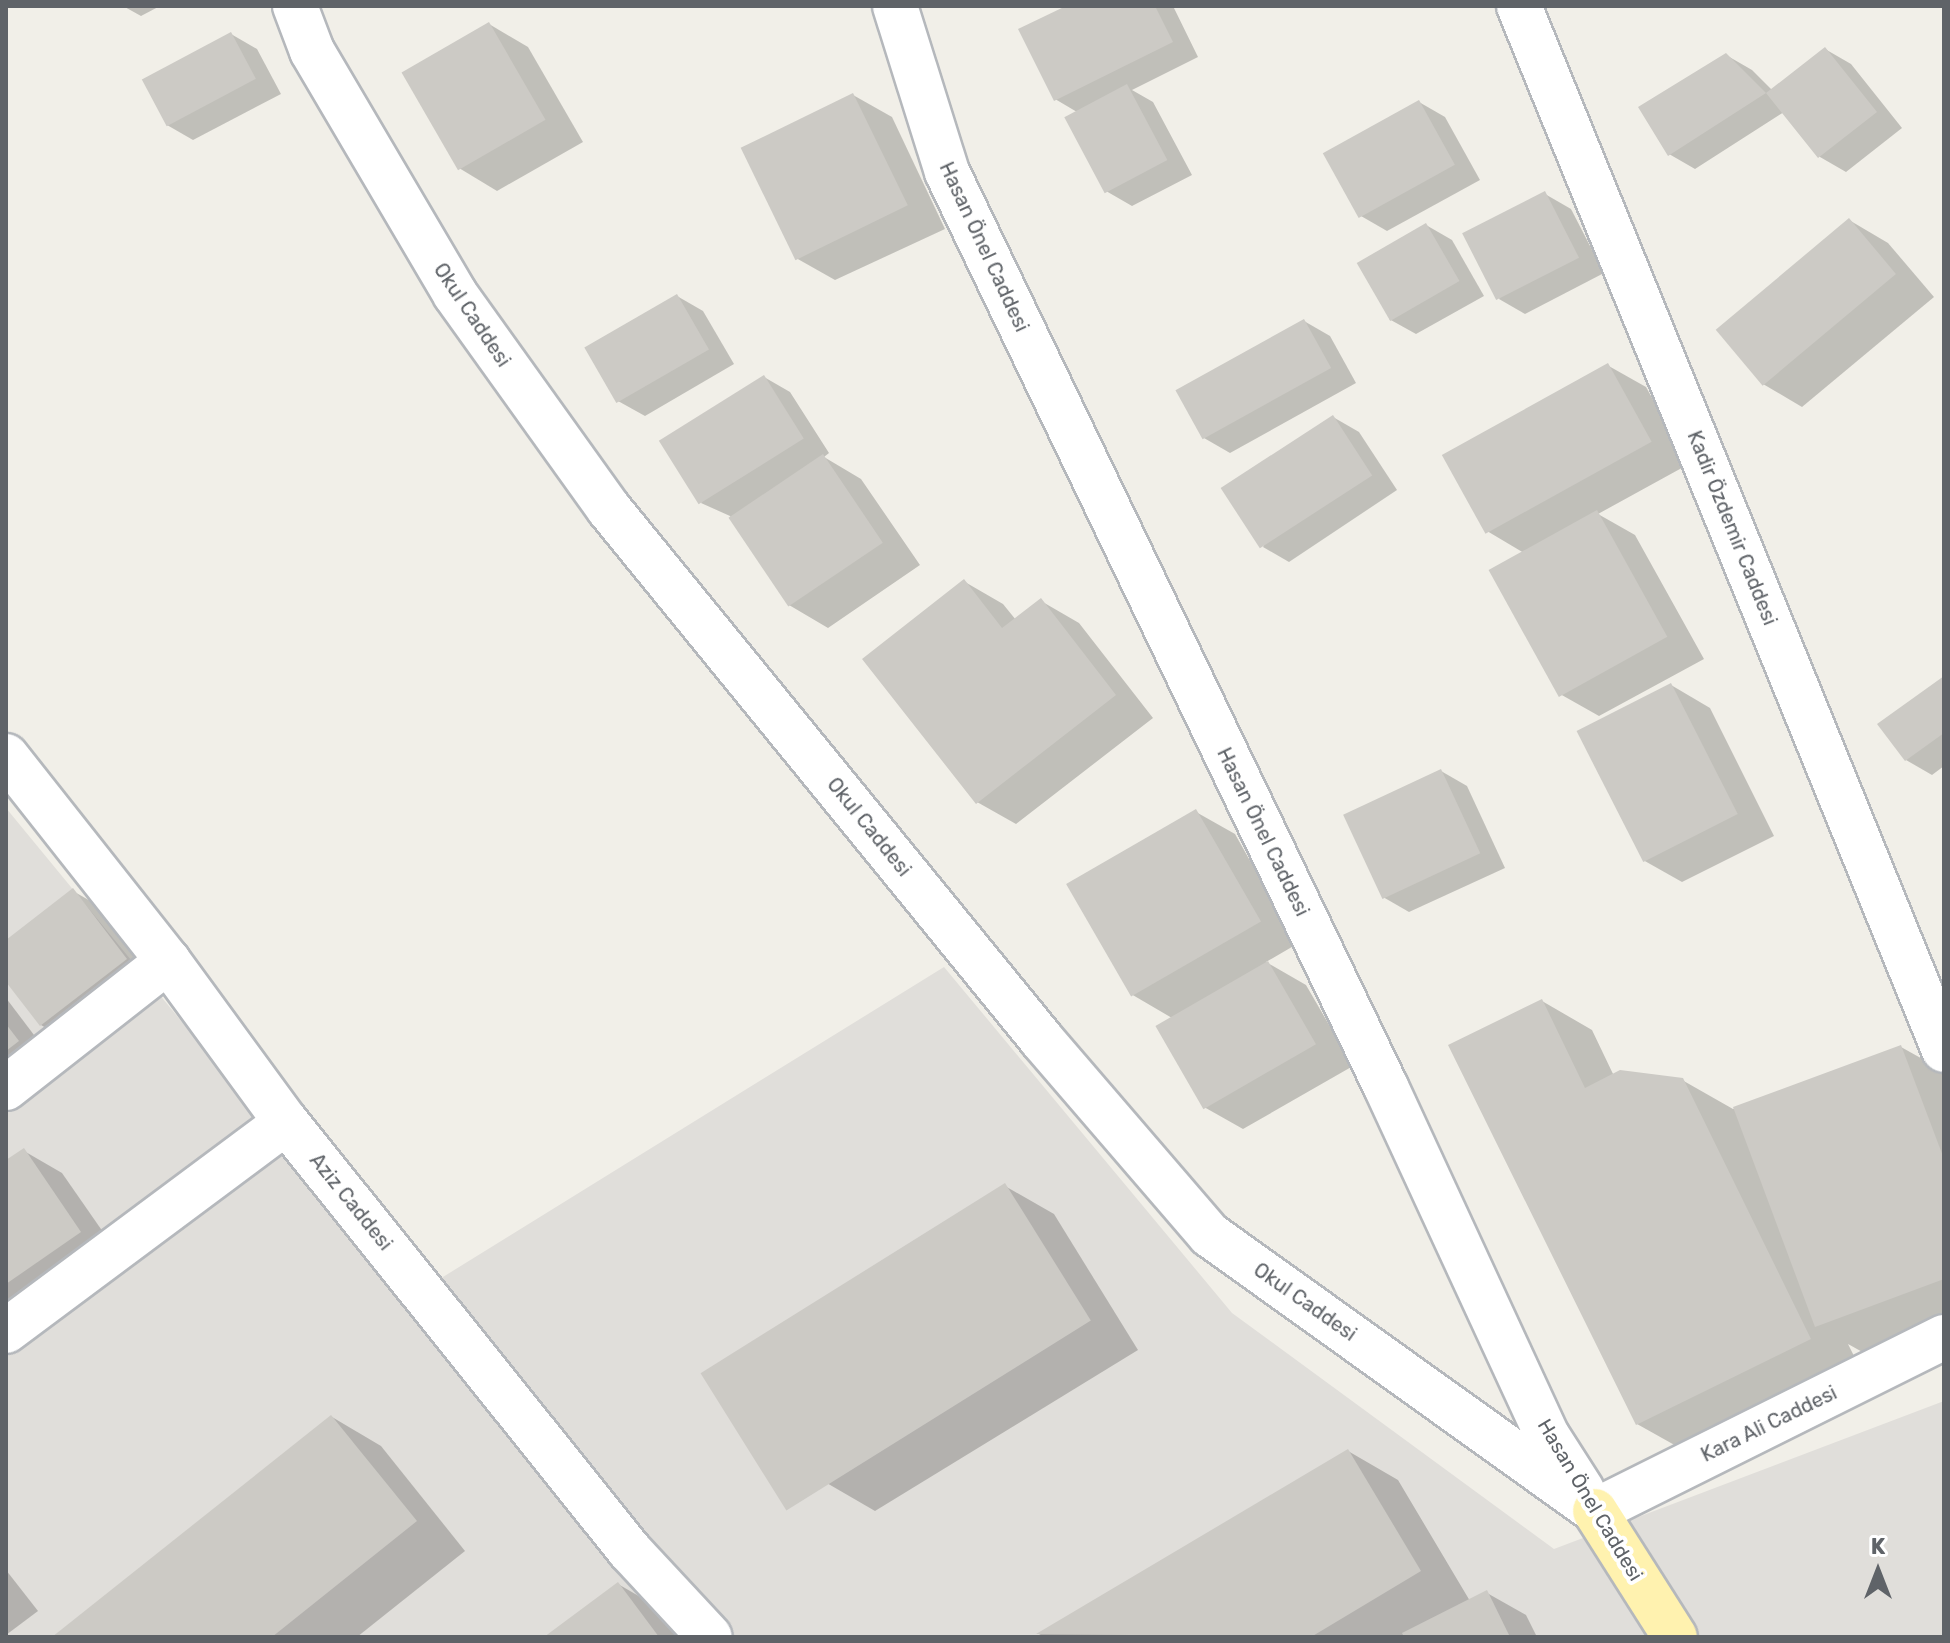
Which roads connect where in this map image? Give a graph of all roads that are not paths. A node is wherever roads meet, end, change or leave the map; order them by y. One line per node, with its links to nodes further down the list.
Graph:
1 (295, 6): 11 (street, Okul Caddesi)
2 (895, 6): 11 (street, Hasan Önel Caddesi)
3 (1519, 6): 6 (street, Kadir Özdemir Caddesi)
4 (6, 756): 5 (street, Aziz Caddesi)
5 (168, 961): 7 (street); 8 (street, Aziz Caddesi)
6 (1944, 1050)
7 (6, 1088)
8 (286, 1122): 9 (street); 12 (street, Aziz Caddesi)
9 (6, 1331)
10 (1944, 1337): 11 (street, Kara Ali Caddesi)
11 (1595, 1511): 13 (main road, Hasan Önel Caddesi)
12 (710, 1637)
13 (1675, 1637)

